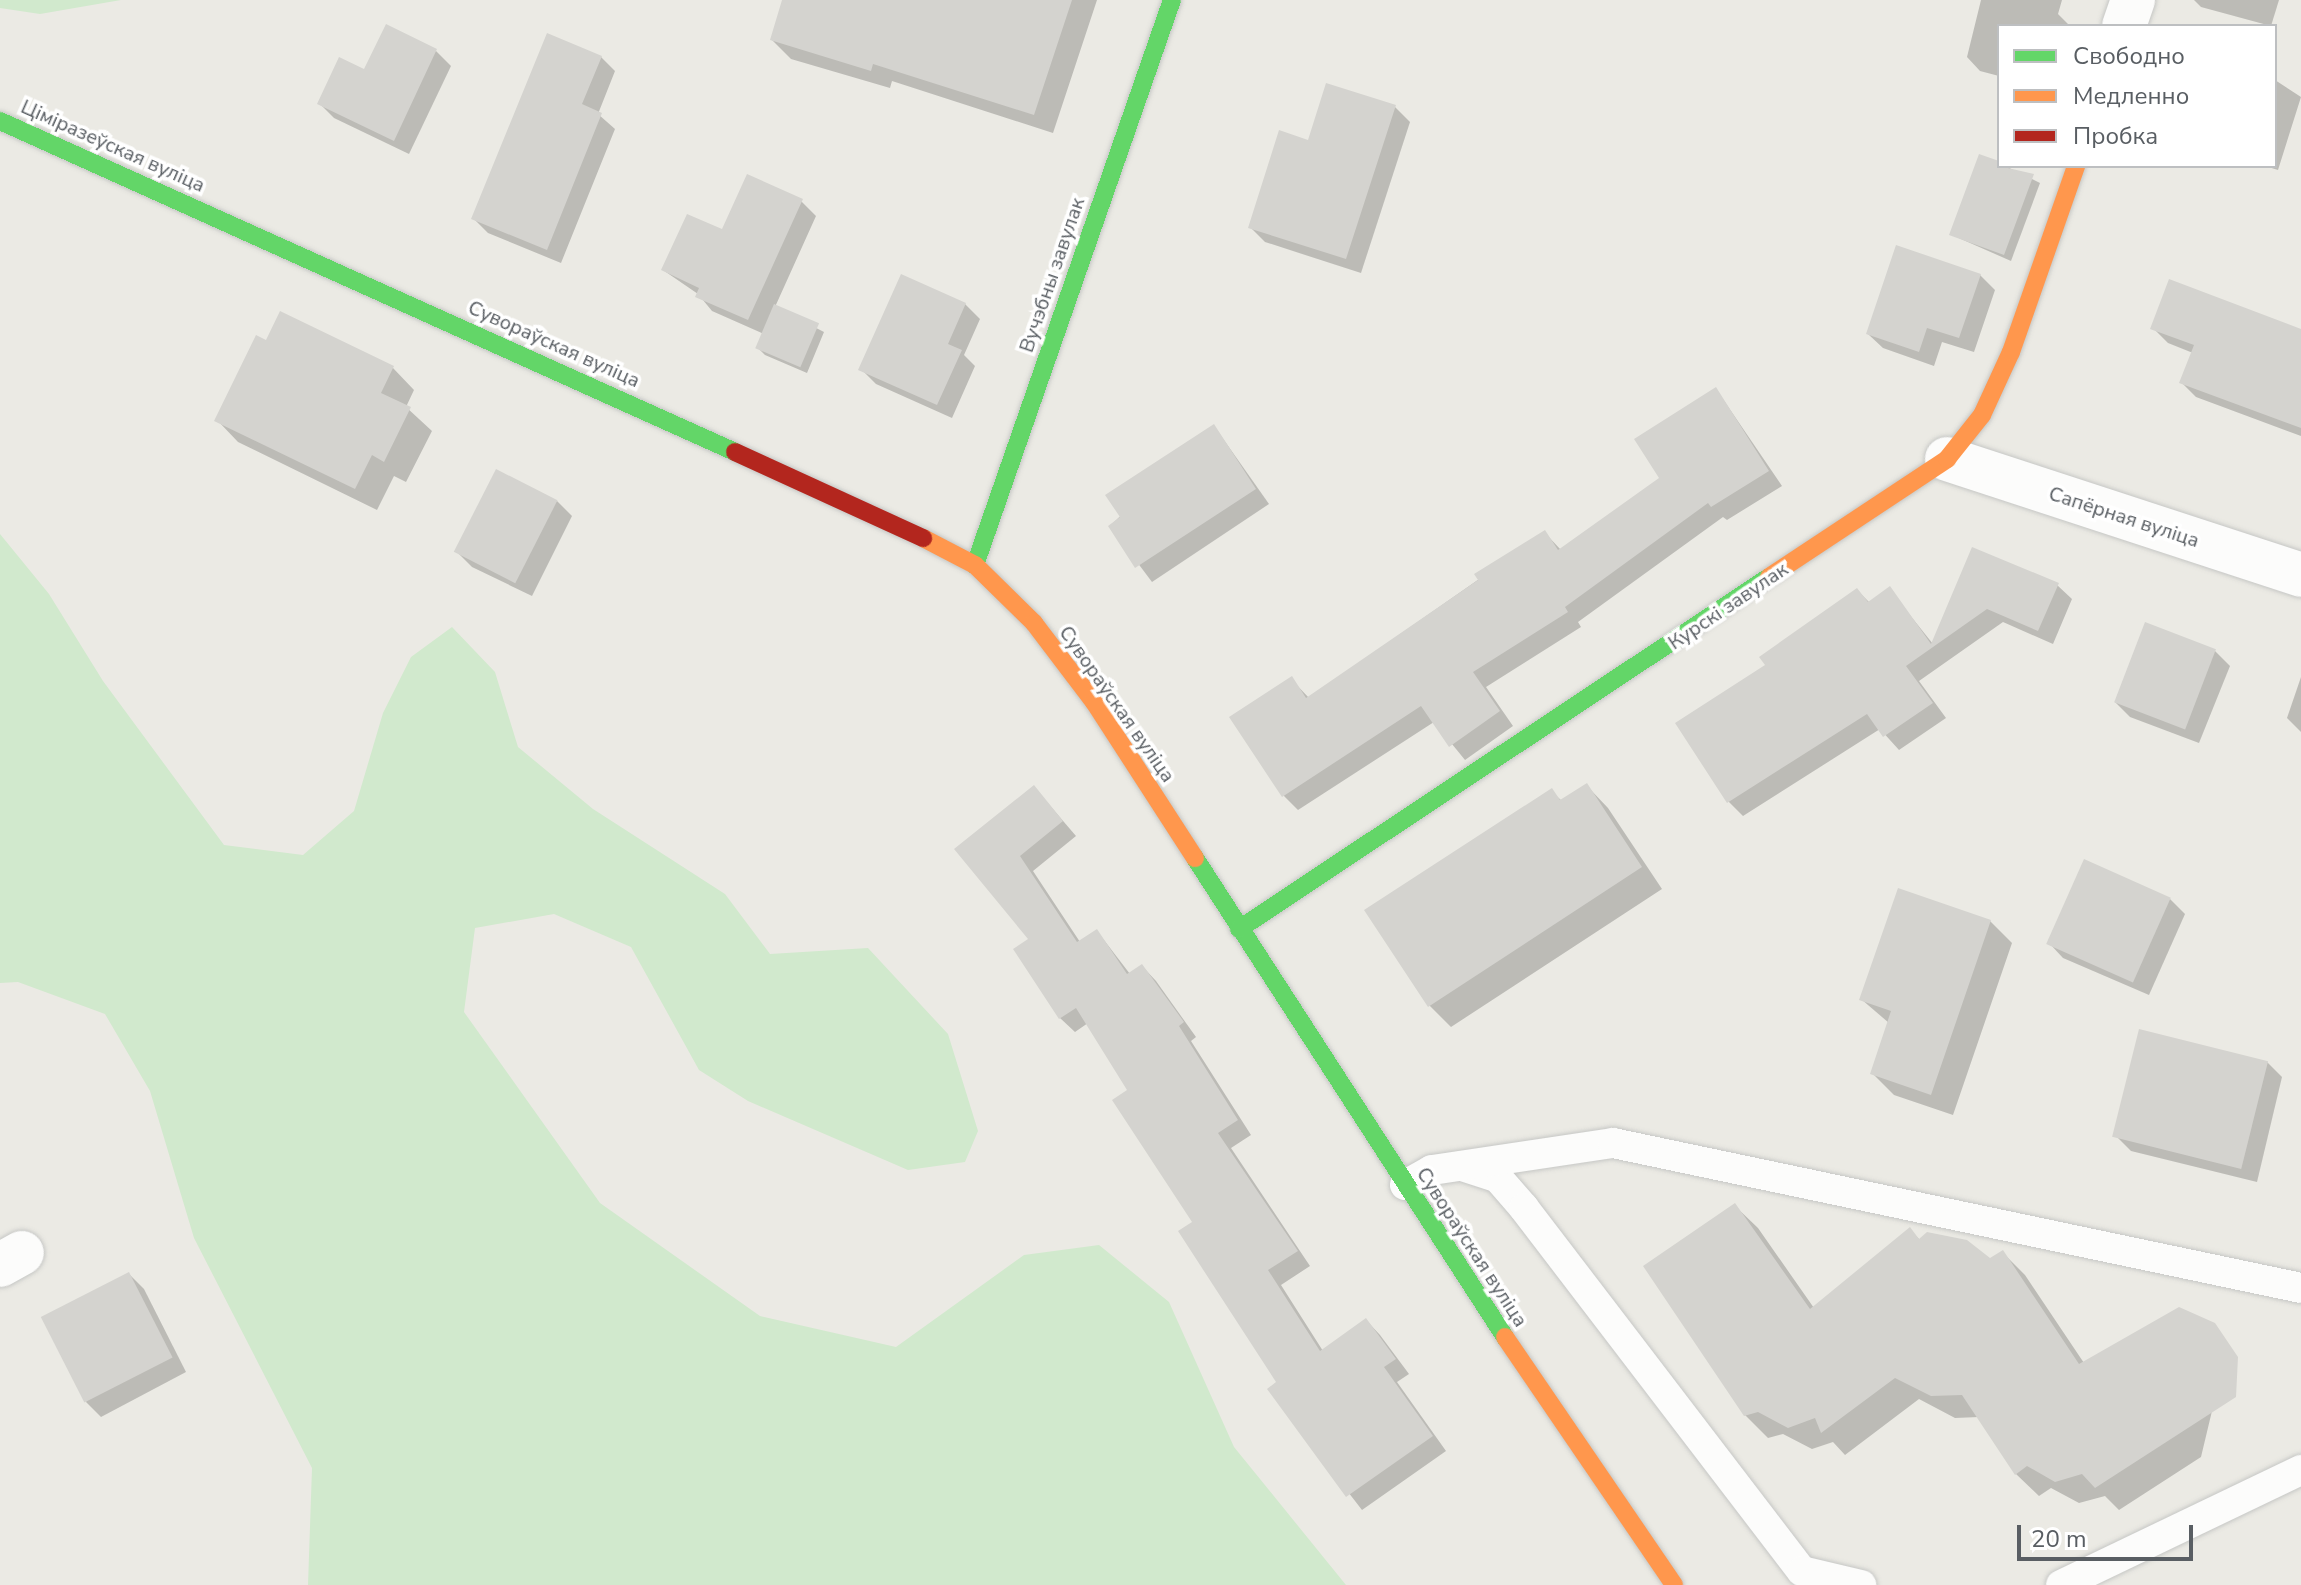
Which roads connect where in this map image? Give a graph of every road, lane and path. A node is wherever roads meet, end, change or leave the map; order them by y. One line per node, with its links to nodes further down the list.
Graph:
1 (1172, 0): 8 (main road, Вучэбны завулак)
2 (2133, 0): 3 (street)
3 (2125, 24)
4 (0, 121): 6 (main road, Ціміразеўская вуліца)
5 (2075, 168): 7 (main road, Курскі завулак)
6 (208, 212): 8 (main road, Сувораўская вуліца)
7 (1947, 459): 9 (street, Сапёрная вуліца); 10 (main road, Курскі завулак)
8 (975, 565): 10 (main road, Сувораўская вуліца)
9 (2301, 575)
10 (1239, 929): 12 (main road, Сувораўская вуліца)
11 (1460, 1166): 12 (lane); 13 (lane); 16 (lane)
12 (1405, 1185): 15 (main road, Сувораўская вуліца)
13 (2301, 1288)
14 (2301, 1470): 17 (lane)
15 (1674, 1585)
16 (1861, 1585)
17 (2061, 1585)

